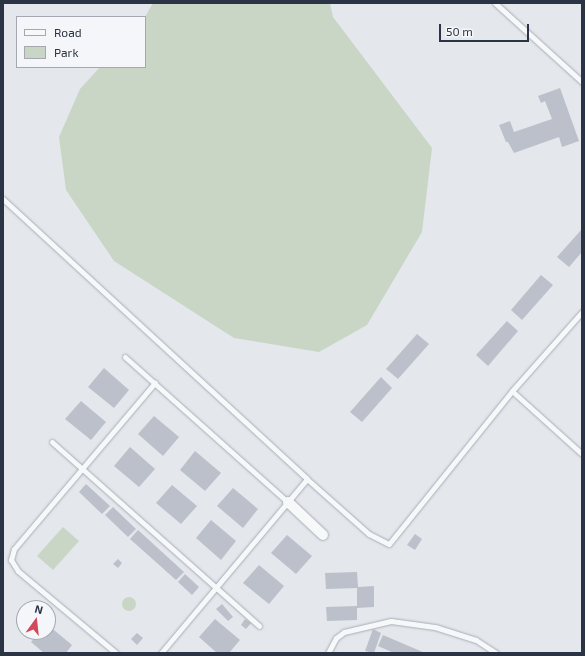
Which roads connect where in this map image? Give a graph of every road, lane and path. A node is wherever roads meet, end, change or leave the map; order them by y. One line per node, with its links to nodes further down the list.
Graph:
1 (495, 3): 2 (lane)
2 (582, 82)
3 (3, 199): 11 (lane)
4 (582, 312): 7 (lane)
5 (125, 357): 6 (lane)
6 (155, 384): 10 (lane); 12 (lane)
7 (512, 390): 9 (lane); 11 (lane)
8 (52, 442): 10 (lane)
9 (582, 454)
10 (83, 470): 14 (lane); 16 (lane)
11 (307, 480): 12 (lane)
12 (288, 502): 13 (street); 14 (lane)
13 (323, 535)
14 (217, 587): 15 (lane); 17 (lane)
15 (260, 626)
16 (116, 653)
17 (161, 653)
18 (328, 653): 19 (lane)
19 (496, 653)

